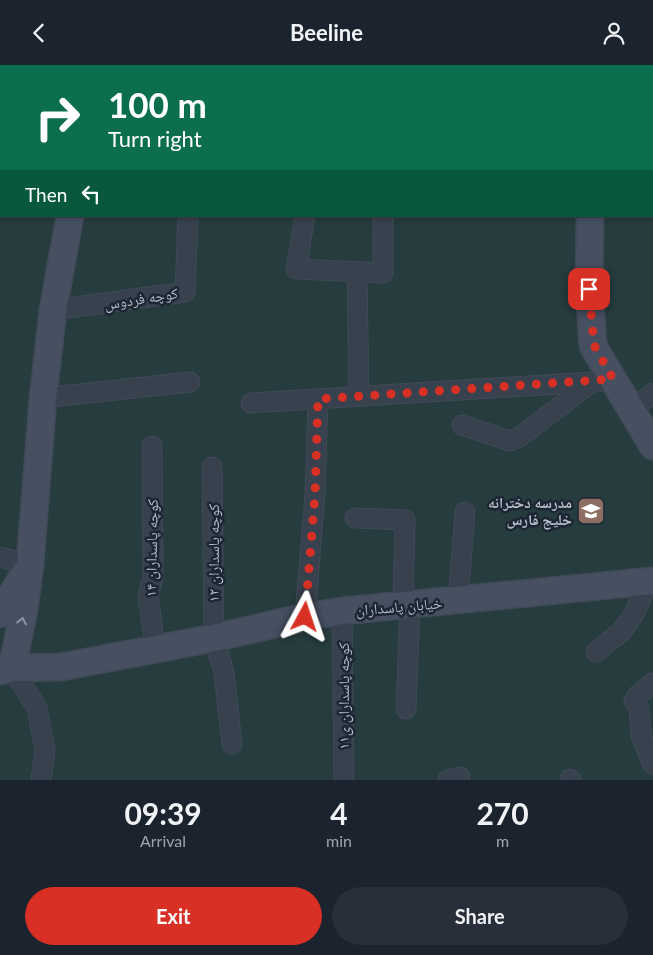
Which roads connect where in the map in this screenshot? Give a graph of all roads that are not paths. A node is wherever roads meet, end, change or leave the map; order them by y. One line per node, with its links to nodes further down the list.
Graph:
1 (70, 217): 7 (street)
2 (188, 217): 7 (street, کوچه فردوس)
3 (305, 217): 6 (street)
4 (383, 217): 6 (street)
5 (590, 217): 8 (street)
6 (357, 272): 11 (street)
7 (53, 310): 12 (street)
8 (603, 381): 11 (street); 15 (street); 16 (street)
9 (190, 382): 12 (street)
10 (653, 393): 15 (street)
11 (359, 396): 13 (street)
12 (43, 398): 23 (street)
13 (318, 399): 14 (street); 29 (street)
14 (252, 403)
15 (631, 410): 18 (street)
16 (462, 425)
17 (152, 446): 31 (street, کوچه پاسداران ۱۴)
18 (653, 446)
19 (212, 467): 30 (street, کوچه پاسداران ۱۲)
20 (465, 512): 25 (street)
21 (355, 518): 26 (street)
22 (0, 557): 23 (street)
23 (30, 565): 28 (street); 33 (street, one-way to 23)
24 (651, 582): 25 (street, خیابان پاسداران); 32 (street)
25 (458, 600): 26 (street, خیابان پاسداران)
26 (407, 605): 27 (street, خیابان پاسداران); 35 (street)
27 (342, 611): 29 (street, خیابان پاسداران); 39 (street, کوچه پاسداران ی۱۱)
28 (0, 614)
29 (305, 617): 30 (street, خیابان پاسداران)
30 (214, 638): 31 (street, خیابان پاسداران); 36 (street, کوچه پاسداران ۱۲)
31 (153, 649): 33 (street, خیابان پاسداران)
32 (596, 652)
33 (6, 670): 38 (street)
34 (653, 683): 37 (street)
35 (406, 709)
36 (232, 744)
37 (653, 764)
38 (41, 780)
39 (344, 780)

